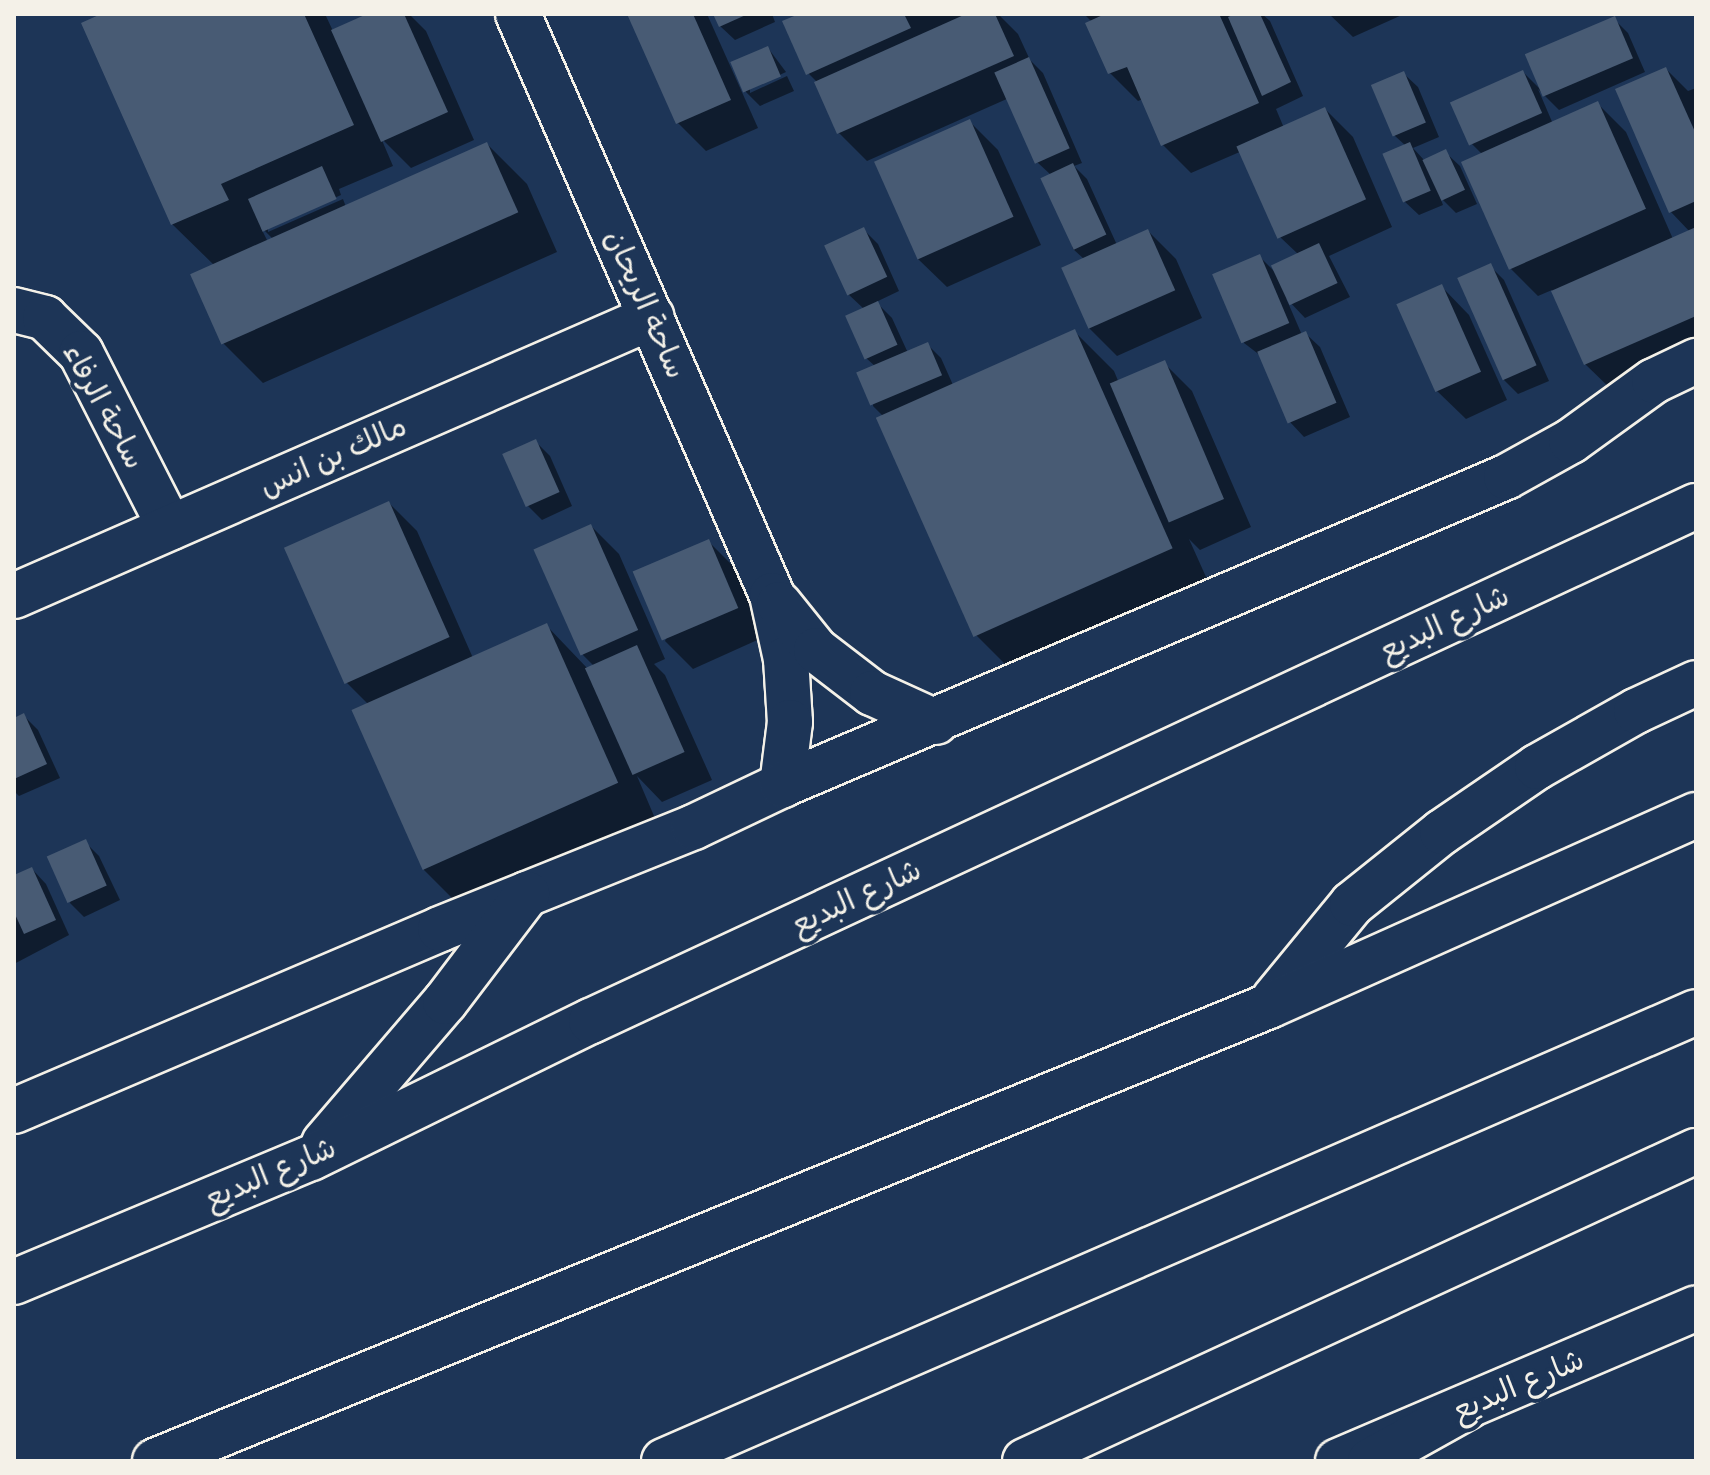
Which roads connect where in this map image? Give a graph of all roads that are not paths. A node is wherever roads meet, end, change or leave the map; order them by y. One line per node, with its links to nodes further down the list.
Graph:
1 (518, 14): 3 (main road, ساحة الريحان)
2 (14, 310): 6 (main road, ساحة الرفاء)
3 (652, 317): 6 (main road, مالك بن انس); 7 (main road, ساحة الريحان)
4 (1696, 361): 10 (main road)
5 (1696, 506): 18 (main road, شارع البديع)
6 (170, 528): 8 (main road, مالك بن انس)
7 (772, 595): 10 (main road, ساحة الريحان); 11 (main road, ساحة الريحان)
8 (14, 596)
9 (1696, 683): 14 (main road)
10 (936, 722): 11 (main road)
11 (782, 785): 13 (main road)
12 (1696, 815): 14 (main road)
13 (527, 894): 16 (main road); 18 (main road)
14 (1269, 1006): 22 (main road)
15 (1696, 1012): 23 (main road)
16 (14, 1111)
17 (1696, 1151): 24 (main road)
18 (311, 1158): 19 (main road, شارع البديع)
19 (14, 1282)
20 (1696, 1308): 21 (main road, شارع البديع)
21 (1467, 1407): 25 (main road, شارع البديع); 26 (main road)
22 (155, 1461)
23 (664, 1461)
24 (1025, 1461)
25 (1338, 1461)
26 (1370, 1461)

